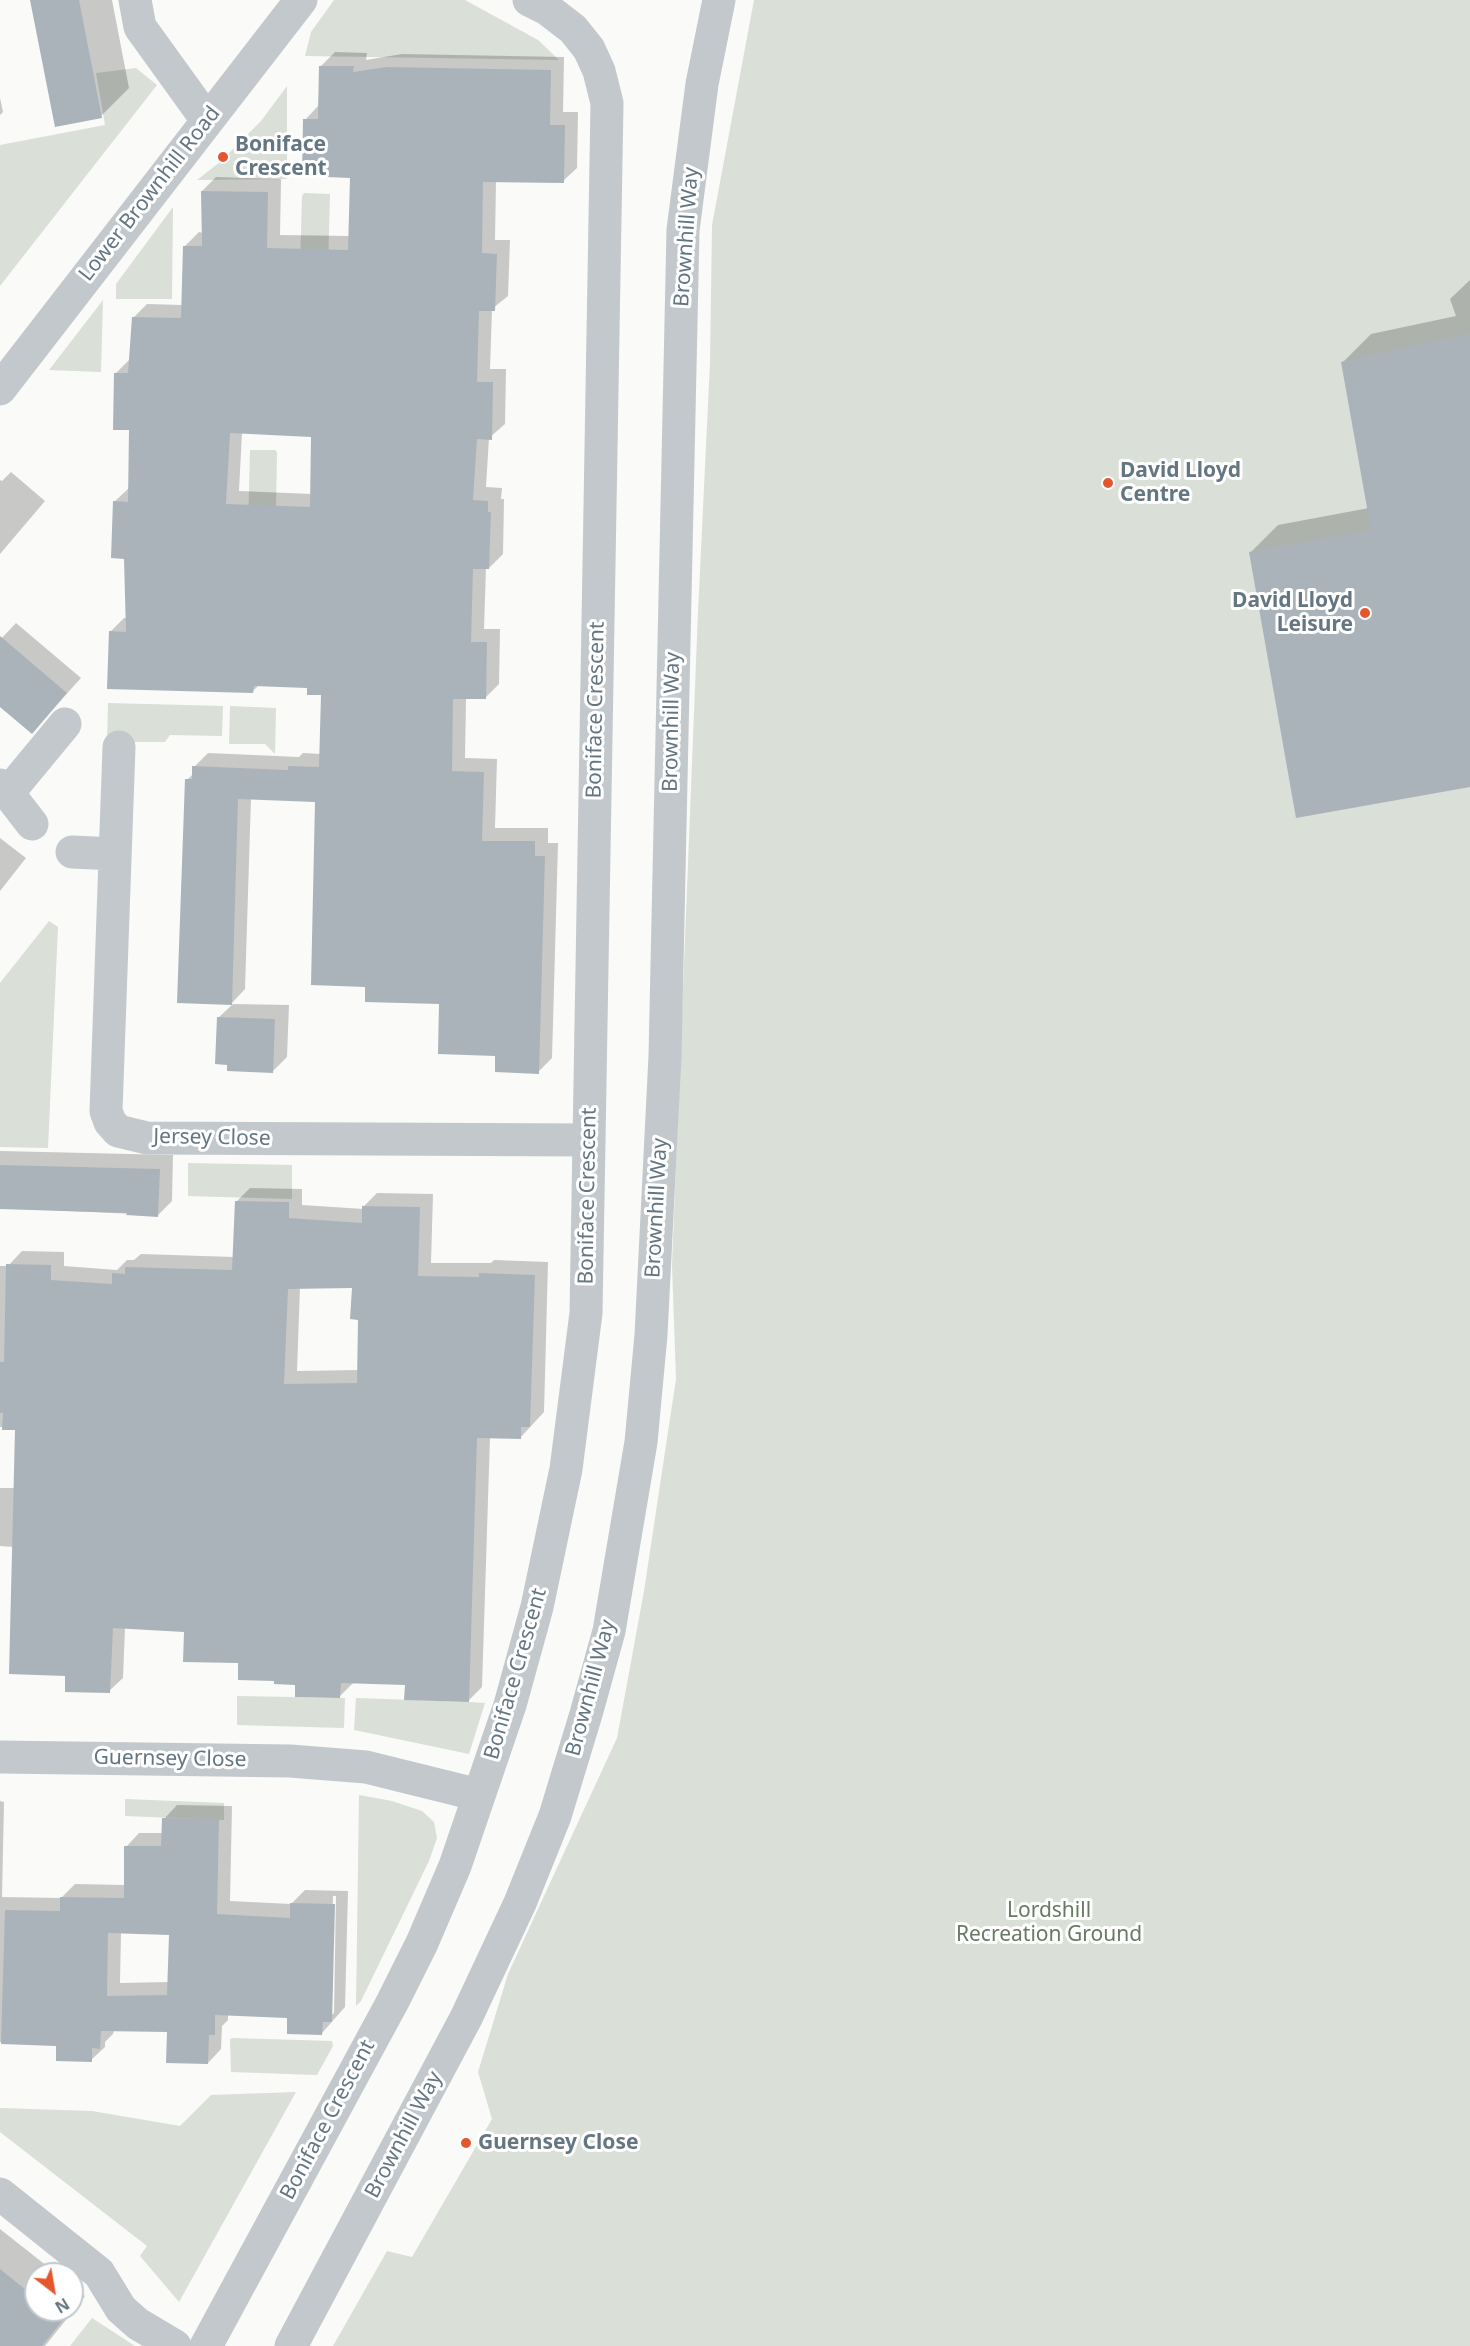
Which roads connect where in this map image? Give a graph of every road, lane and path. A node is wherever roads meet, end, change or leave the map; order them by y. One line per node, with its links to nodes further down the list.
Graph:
1 (135, 0): 5 (street)
2 (301, 0): 5 (street, Lower Brownhill Road)
3 (529, 0): 13 (street, Boniface Crescent)
4 (719, 0): 19 (street, Brownhill Way)
5 (207, 120): 6 (street, Lower Brownhill Road)
6 (0, 389)
7 (65, 724): 9 (street)
8 (119, 747): 12 (street, Jersey Close)
9 (4, 789): 10 (street)
10 (32, 824)
11 (72, 852): 12 (street)
12 (115, 854): 13 (street, Jersey Close)
13 (589, 1140): 15 (street, Boniface Crescent)
14 (0, 1757): 15 (street, Guernsey Close)
15 (479, 1795): 18 (street, Boniface Crescent)
16 (0, 2194): 17 (street)
17 (175, 2346)
18 (206, 2346)
19 (291, 2346)

